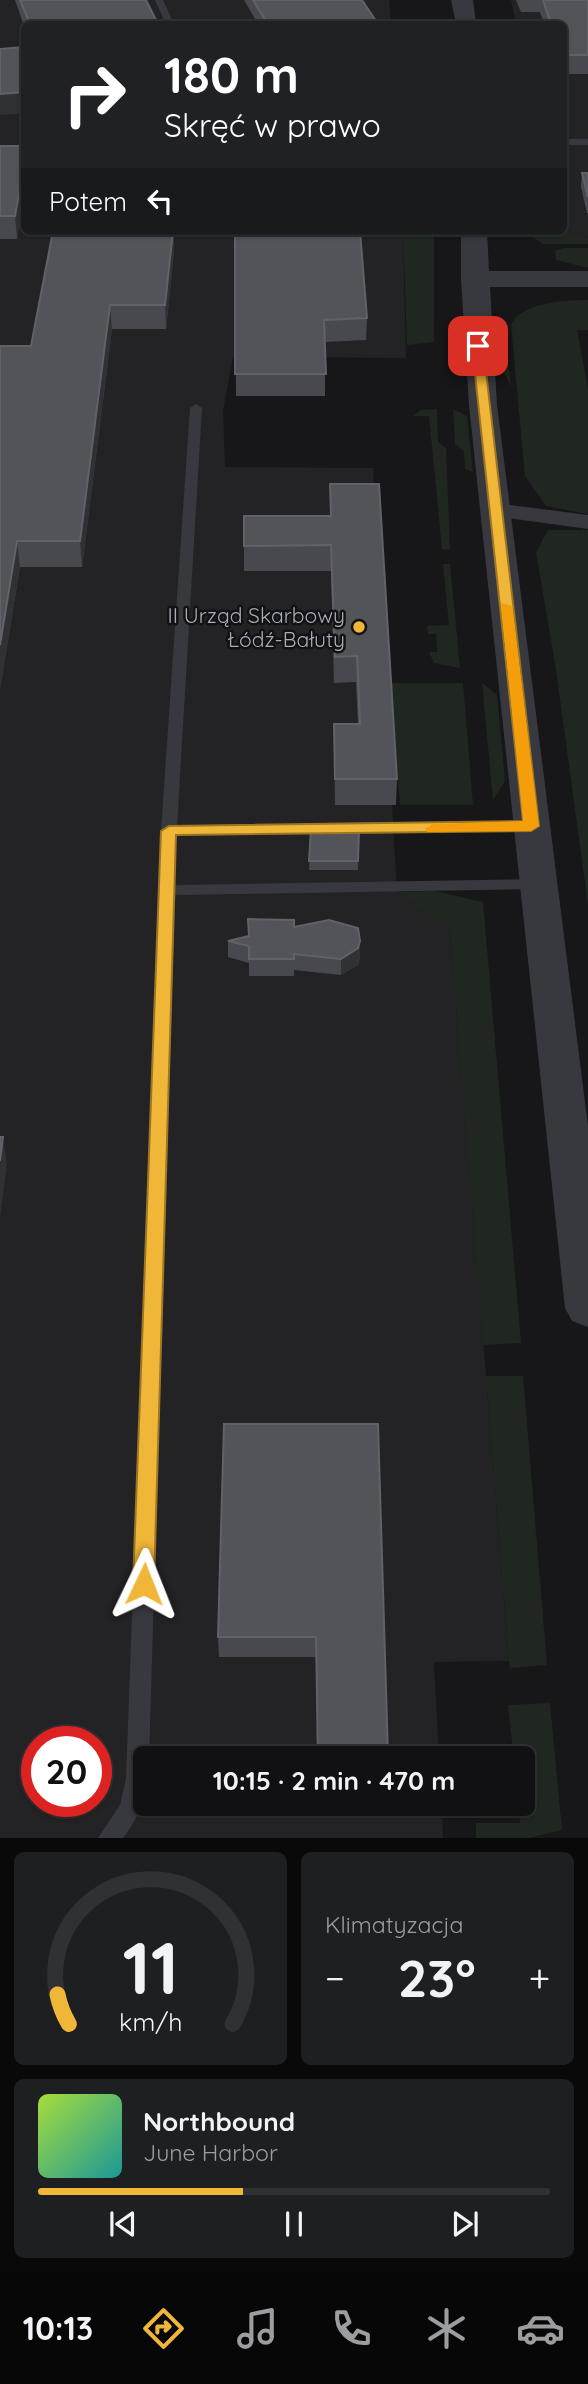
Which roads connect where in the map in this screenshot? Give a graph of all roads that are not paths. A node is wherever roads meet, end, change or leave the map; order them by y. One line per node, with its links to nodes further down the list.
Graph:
1 (159, 0): 3 (lane)
2 (462, 0): 4 (street)
3 (169, 21)
4 (466, 21)
5 (567, 142): 6 (lane)
6 (588, 142)
7 (474, 235): 8 (street)
8 (474, 279): 9 (street); 11 (street)
9 (588, 279)
10 (196, 408): 14 (lane)
11 (495, 510): 12 (street); 13 (street)
12 (588, 522)
13 (531, 826): 14 (lane); 15 (street)
14 (169, 831): 16 (lane)
15 (538, 884): 16 (lane); 17 (street)
16 (167, 890): 18 (lane)
17 (588, 1308)
18 (109, 1838)

